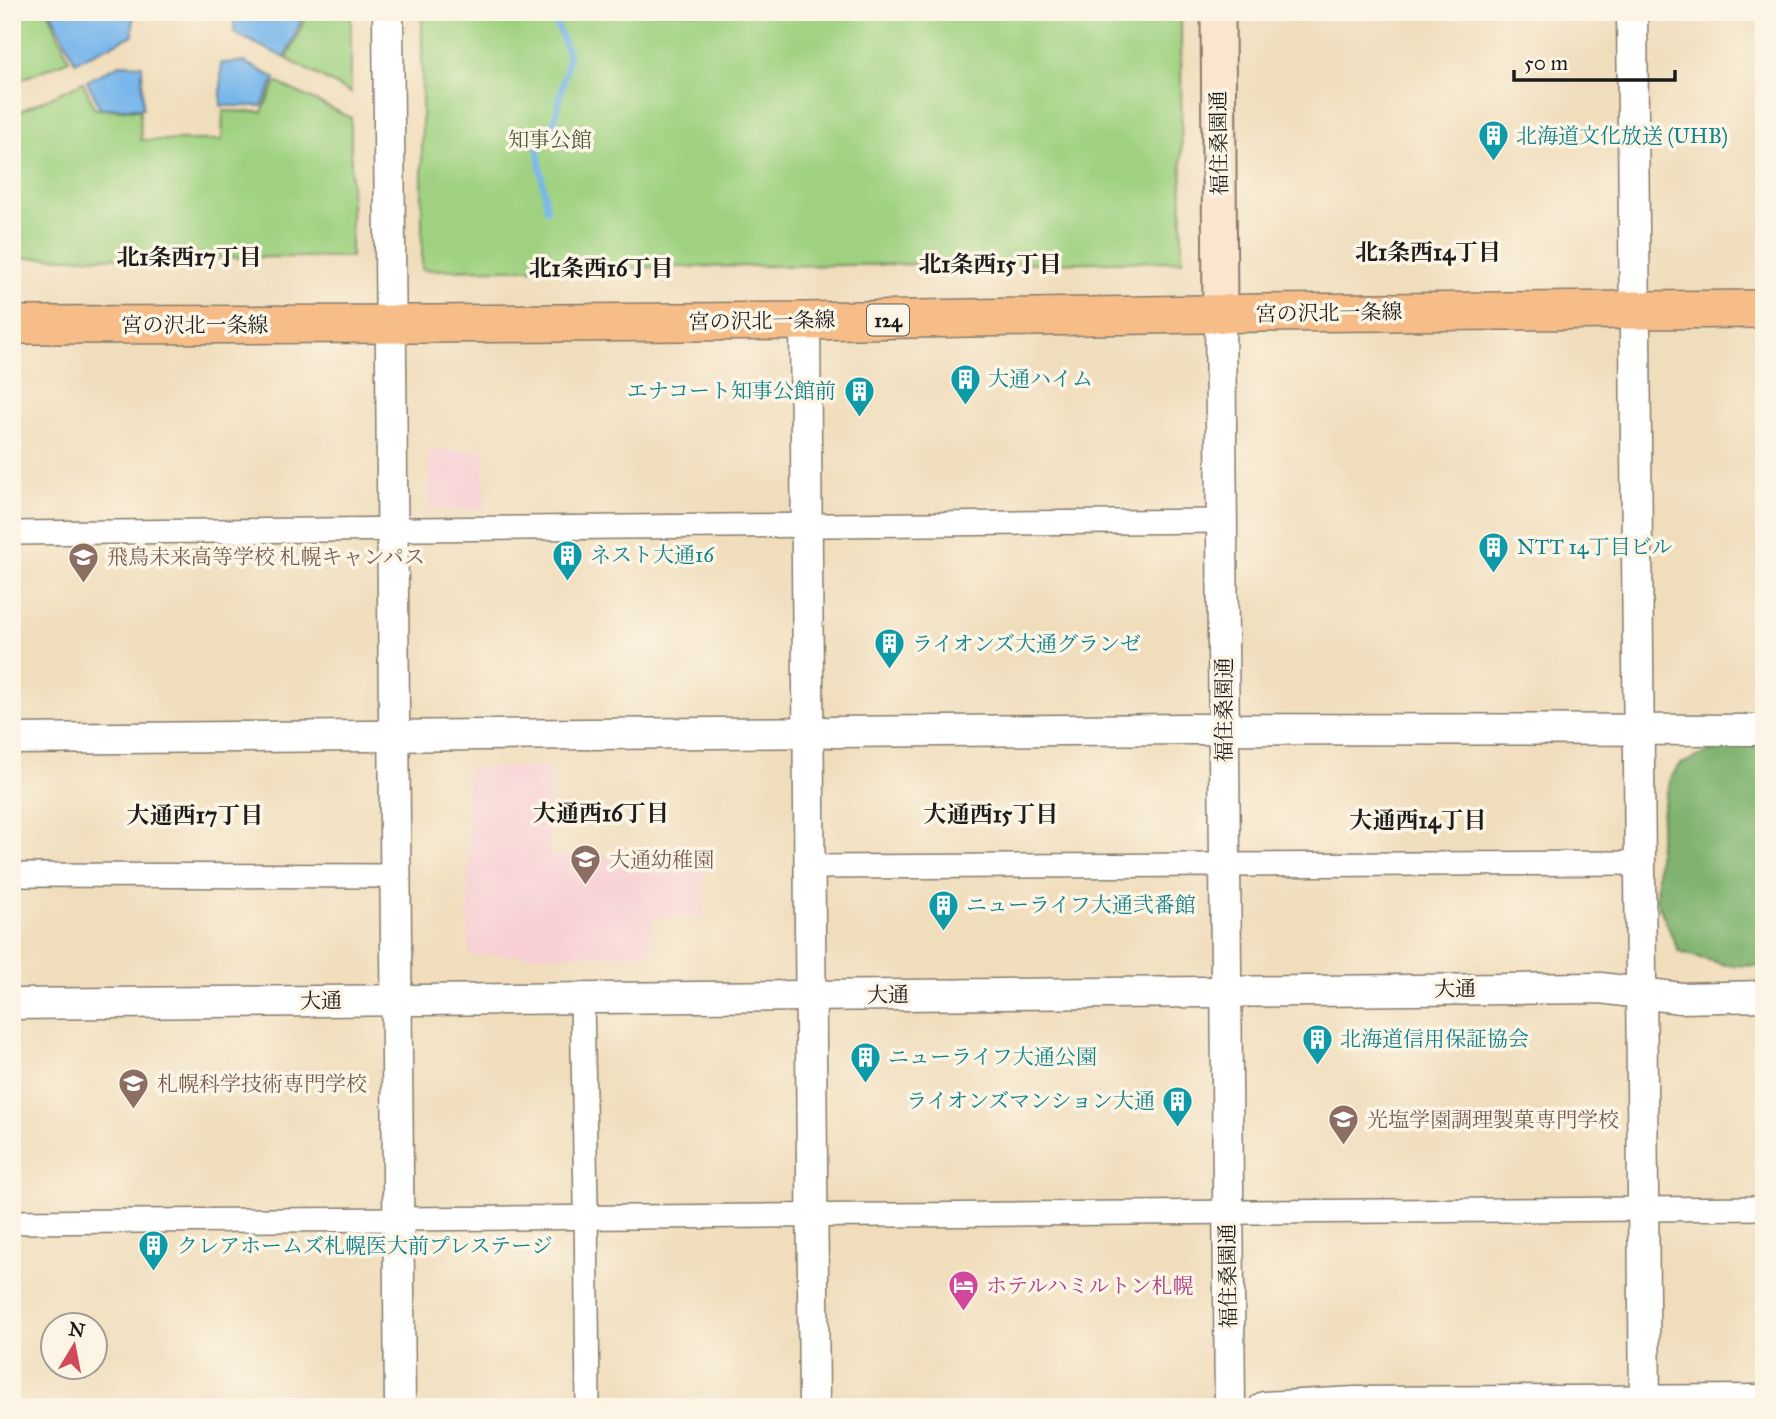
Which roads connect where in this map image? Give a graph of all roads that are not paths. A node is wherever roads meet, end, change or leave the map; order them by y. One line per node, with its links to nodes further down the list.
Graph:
1 (388, 12): 9 (street)
2 (1218, 12): 6 (main road, 福住桑園通)
3 (1632, 12): 5 (street)
4 (1764, 309): 5 (main road, 宮の沢北一条線 / 124)
5 (1635, 310): 6 (main road, 宮の沢北一条線 / 124); 15 (street)
6 (1220, 314): 7 (main road, 宮の沢北一条線 / 124); 10 (street, 福住桑園通)
7 (805, 321): 9 (main road, 宮の沢北一条線 / 124); 11 (street)
8 (12, 325): 9 (main road, 宮の沢北一条線 / 124)
9 (390, 325): 12 (street)
10 (1222, 522): 11 (street); 14 (street, 福住桑園通)
11 (807, 526): 12 (street); 17 (street)
12 (392, 530): 13 (street); 18 (street)
13 (12, 533)
14 (1224, 729): 15 (street); 17 (street); 21 (street, 福住桑園通)
15 (1639, 729): 16 (street); 20 (street)
16 (1764, 730)
17 (808, 733): 18 (street); 22 (street)
18 (393, 736): 19 (street); 24 (street)
19 (12, 739)
20 (1640, 863): 21 (street); 26 (street)
21 (1225, 866): 22 (street); 25 (street, 福住桑園通)
22 (810, 867): 27 (street)
23 (12, 875): 24 (street)
24 (396, 876): 30 (street)
25 (1226, 991): 26 (street, 大通); 27 (street, 大通); 34 (street, 福住桑園通)
26 (1641, 992): 28 (street, 大通); 33 (street)
27 (811, 996): 29 (street, 大通); 35 (street)
28 (1764, 996)
29 (582, 999): 30 (street, 大通); 36 (street)
30 (397, 1000): 31 (street, 大通); 37 (street)
31 (12, 1004)
32 (1764, 1208): 33 (street)
33 (1643, 1209): 34 (street); 40 (street)
34 (1228, 1213): 35 (street); 45 (street, 福住桑園通)
35 (813, 1215): 36 (street); 44 (street)
36 (586, 1217): 37 (street); 43 (street)
37 (398, 1219): 38 (street); 42 (street)
38 (12, 1222)
39 (1764, 1401): 40 (street)
40 (1645, 1404): 41 (street)
41 (1355, 1405): 46 (street)
42 (400, 1407)
43 (588, 1407)
44 (814, 1407)
45 (1230, 1407)
46 (1264, 1407)

